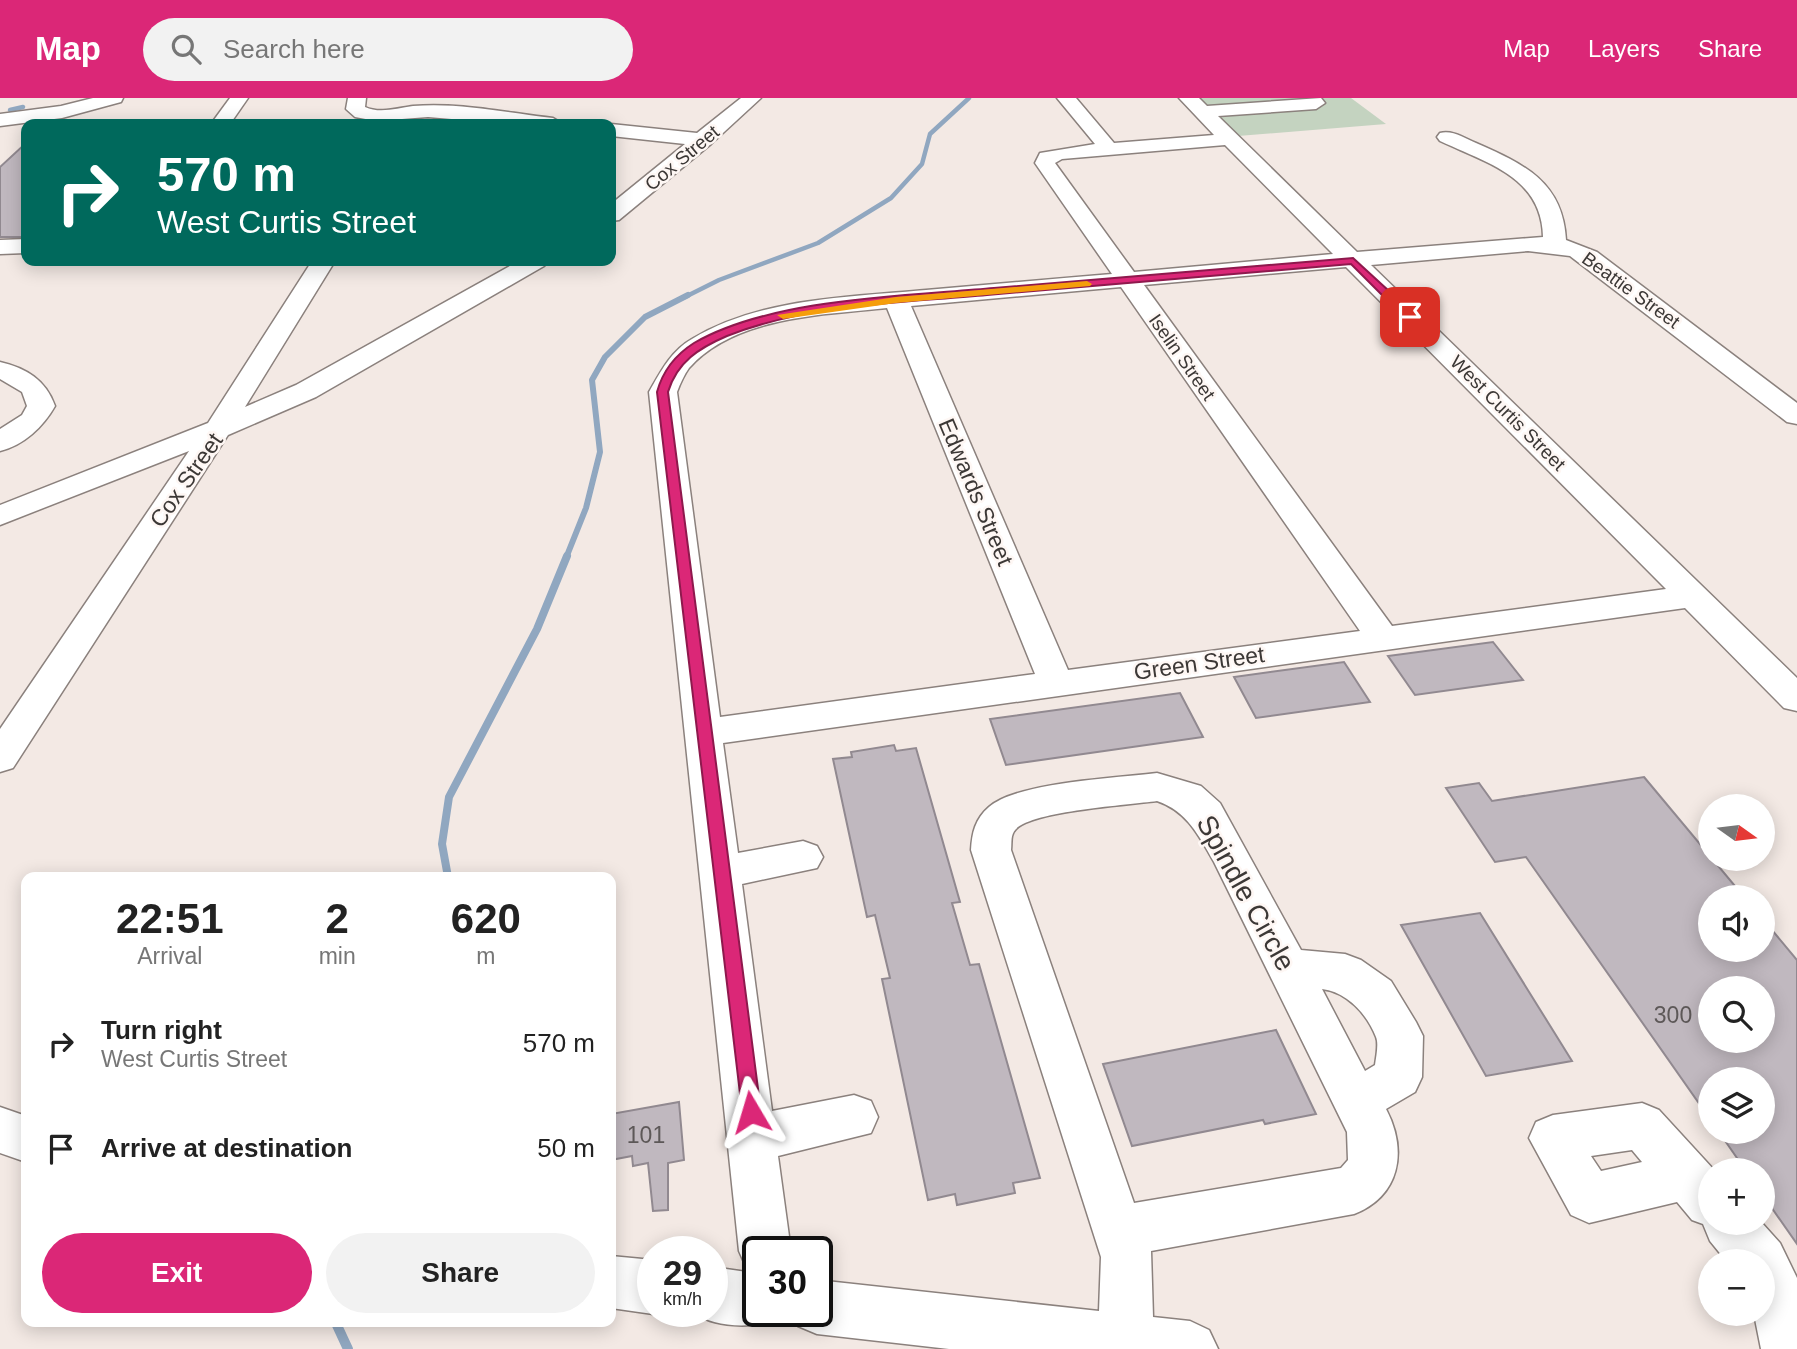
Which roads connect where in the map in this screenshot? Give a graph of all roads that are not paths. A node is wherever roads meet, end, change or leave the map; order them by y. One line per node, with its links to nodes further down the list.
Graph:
1 (114, 98): 10 (street)
2 (239, 98): 11 (street)
3 (357, 98): 9 (street)
4 (752, 98): 17 (street, Cox Street)
5 (1066, 98): 18 (street)
6 (1310, 98): 7 (street)
7 (1271, 102): 8 (street)
8 (1211, 104): 16 (street, West Curtis Street)
9 (415, 111): 12 (street)
10 (88, 115): 13 (street)
11 (224, 119)
12 (499, 119)
13 (0, 120)
14 (616, 132): 17 (street)
15 (1447, 137): 21 (street)
16 (1231, 139): 18 (street, Iselin Street); 23 (street, West Curtis Street)
17 (704, 141): 19 (street, Cox Street)
18 (1109, 149): 26 (street, Iselin Street)
19 (616, 211)
20 (21, 246): 22 (street)
21 (1555, 246): 23 (street, Beattie Street); 29 (street, Beattie Street)
22 (0, 247)
23 (1353, 261): 26 (street, Beattie Street); 33 (street, West Curtis Street)
24 (320, 266): 30 (street)
25 (527, 266): 30 (street, Cox Street)
26 (1128, 281): 27 (street, Beattie Street); 34 (street, Iselin Street)
27 (896, 300): 35 (street, Edwards Street); 37 (street, Beattie Street)
28 (0, 370): 31 (street)
29 (1797, 416)
30 (218, 429): 32 (street); 38 (street, Cox Street)
31 (0, 442)
32 (0, 516)
33 (1694, 596): 34 (street, Green Street); 36 (street, West Curtis Street)
34 (1383, 638): 35 (street, Green Street)
35 (1056, 683): 37 (street, Green Street)
36 (1797, 699)
37 (705, 732): 40 (street, Beattie Street)
38 (0, 758)
39 (803, 857): 40 (street)
40 (722, 872): 46 (street, Beattie Street)
41 (1287, 967): 42 (street, Spindle Circle); 42 (street); 47 (street, Spindle Circle)
42 (1356, 1101): 47 (street, Spindle Circle)
43 (854, 1117): 46 (street)
44 (0, 1130): 45 (street)
45 (21, 1137)
46 (754, 1138): 49 (street, Beattie Street)
47 (1118, 1231): 55 (street, Spindle Circle)
48 (1738, 1235): 50 (street)
49 (764, 1236)
50 (1750, 1249)
51 (616, 1283): 52 (street)
52 (637, 1285)
53 (1775, 1291): 56 (street)
54 (833, 1309): 55 (street)
55 (1126, 1340): 57 (street)
56 (1785, 1340)
57 (1190, 1349)

